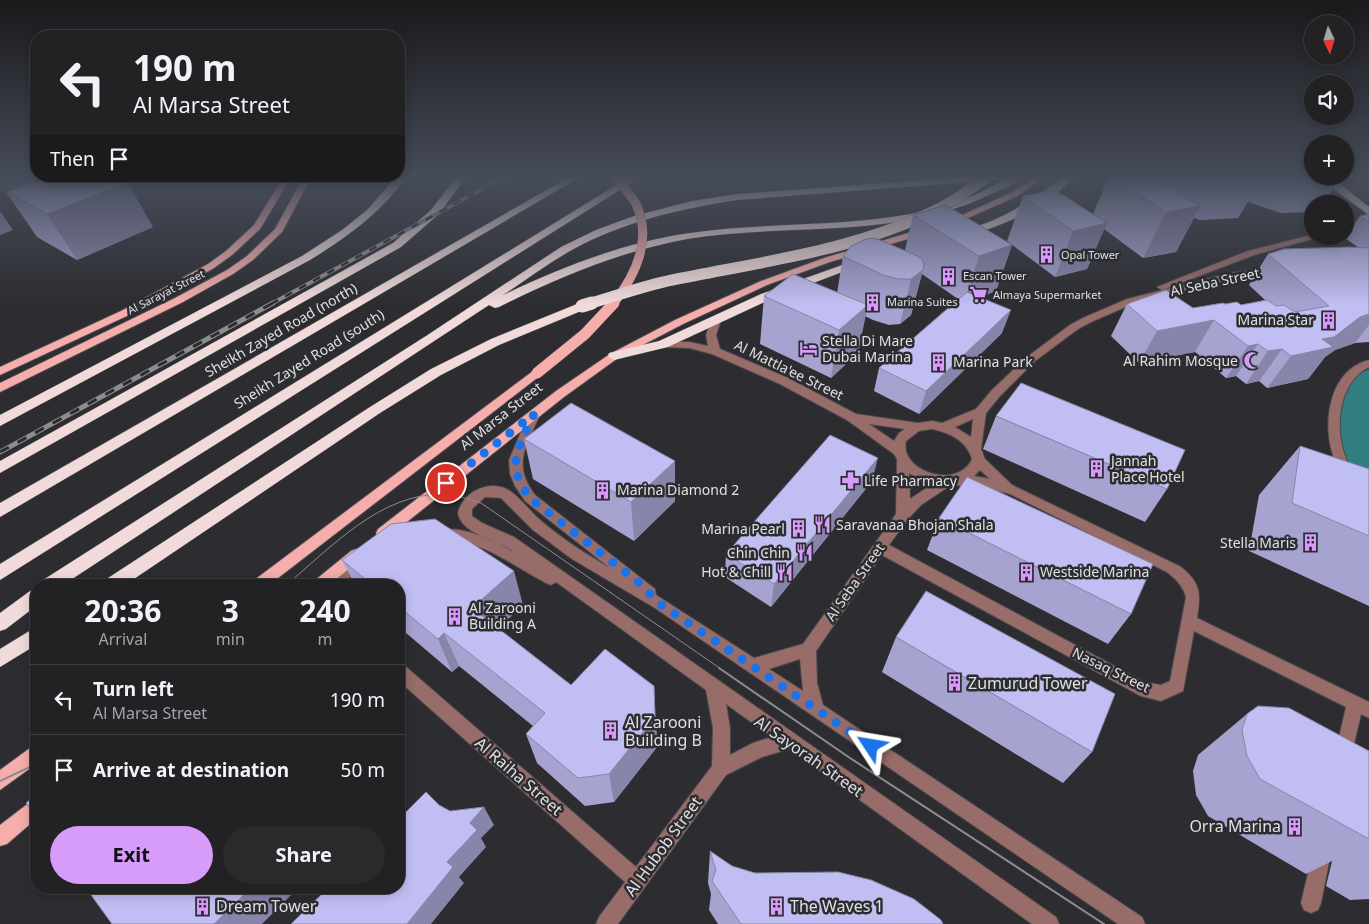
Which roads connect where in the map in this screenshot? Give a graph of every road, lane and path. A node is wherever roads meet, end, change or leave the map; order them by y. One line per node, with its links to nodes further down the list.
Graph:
1 (262, 219): 25 (main road, Al Sarayat Street)
2 (285, 219): 28 (main road, Al Sarayat Street)
3 (362, 219): 37 (highway)
4 (429, 219): 42 (highway)
5 (503, 219): 46 (highway, Sheikh Zayed Road (north))
6 (568, 219): 51 (highway, Sheikh Zayed Road (south))
7 (635, 219): 26 (highway, bridge)
8 (641, 219): 54 (main road, Al Marsa Street, bridge)
9 (874, 219): 26 (highway)
10 (913, 219): 53 (highway, bridge)
11 (956, 219): 15 (main road, Al Marsa Street)
12 (982, 219): 15 (highway)
13 (1008, 219): 17 (highway)
14 (1369, 226): 16 (street)
15 (936, 227): 30 (main road, Al Marsa Street)
16 (1354, 229)
17 (956, 236)
18 (1304, 240): 20 (street)
19 (930, 242): 24 (highway)
20 (1241, 256): 21 (street); 23 (street)
21 (1261, 271): 22 (street, Al Seba Street); 23 (street, Al Seba Street)
22 (1284, 271)
23 (1131, 301): 34 (street, Al Seba Street)
24 (716, 320): 27 (highway); 29 (street, Al Mattla'ee Street)
25 (72, 338): 28 (main road); 32 (main road, Al Sarayat Street)
26 (430, 339): 52 (highway)
27 (663, 344): 29 (street, Al Mattla'ee Street); 30 (highway)
28 (84, 347): 33 (main road, Al Sarayat Street)
29 (715, 351): 36 (street, Al Mattla'ee Street)
30 (614, 356): 35 (main road, Al Marsa Street)
31 (1369, 363): 44 (street)
32 (0, 371)
33 (0, 388)
34 (980, 412): 39 (street, Al Seba Street); 40 (street)
35 (534, 414): 50 (main road, Al Marsa Street); 60 (street, Al Sayorah Street)
36 (851, 417): 38 (street, Al Mattla'ee Street); 41 (street, Al Mattla'ee Street)
37 (0, 421)
38 (918, 427): 39 (street); 41 (street)
39 (944, 427): 40 (street)
40 (977, 454): 43 (street); 45 (street, Nasaq Street)
41 (901, 455): 43 (street); 47 (street)
42 (0, 468)
43 (953, 480): 45 (street, Nasaq Street); 47 (street, Al Seba Street)
44 (1356, 487)
45 (1009, 488): 62 (street, Nasaq Street)
46 (0, 511)
47 (902, 515): 49 (street, Al Seba Street)
48 (430, 537): 57 (street, Al Sayorah Street)
49 (880, 547): 62 (street, Nasaq Street); 65 (street, Al Seba Street)
50 (370, 549): 55 (main road, Al Marsa Street); 56 (street)
51 (0, 573)
52 (59, 579)
53 (120, 579)
54 (266, 579)
55 (328, 579)
56 (331, 579)
57 (571, 587): 60 (street, Al Sayorah Street); 69 (street, Al Sayorah Street)
58 (30, 598): 61 (highway)
59 (30, 599): 63 (highway)
60 (660, 604): 67 (street, Al Sayorah Street)
61 (0, 616)
62 (1188, 622): 70 (street)
63 (0, 623)
64 (30, 639): 66 (highway)
65 (808, 648): 67 (street); 71 (street)
66 (0, 659)
67 (752, 666): 71 (street, Al Sayorah Street)
68 (405, 676): 82 (street, Al Raiha Street)
69 (713, 687): 72 (street, Al Sayorah Street); 74 (street, Al Hubob Street)
70 (1362, 707): 75 (street)
71 (816, 710): 86 (street, Al Sayorah Street)
72 (788, 741): 74 (street, Al Hubob Street); 85 (street, Al Sayorah Street)
73 (30, 758): 76 (main road)
74 (720, 769): 82 (street, Al Hubob Street)
75 (1340, 770)
76 (0, 781)
77 (30, 813): 78 (main road)
78 (16, 824): 80 (main road); 81 (street)
79 (1326, 836): 83 (street)
80 (0, 837)
81 (0, 849)
82 (638, 881): 84 (street, Al Hubob Street)
83 (1311, 903)
84 (614, 921)
85 (1049, 924)
86 (1135, 924)

